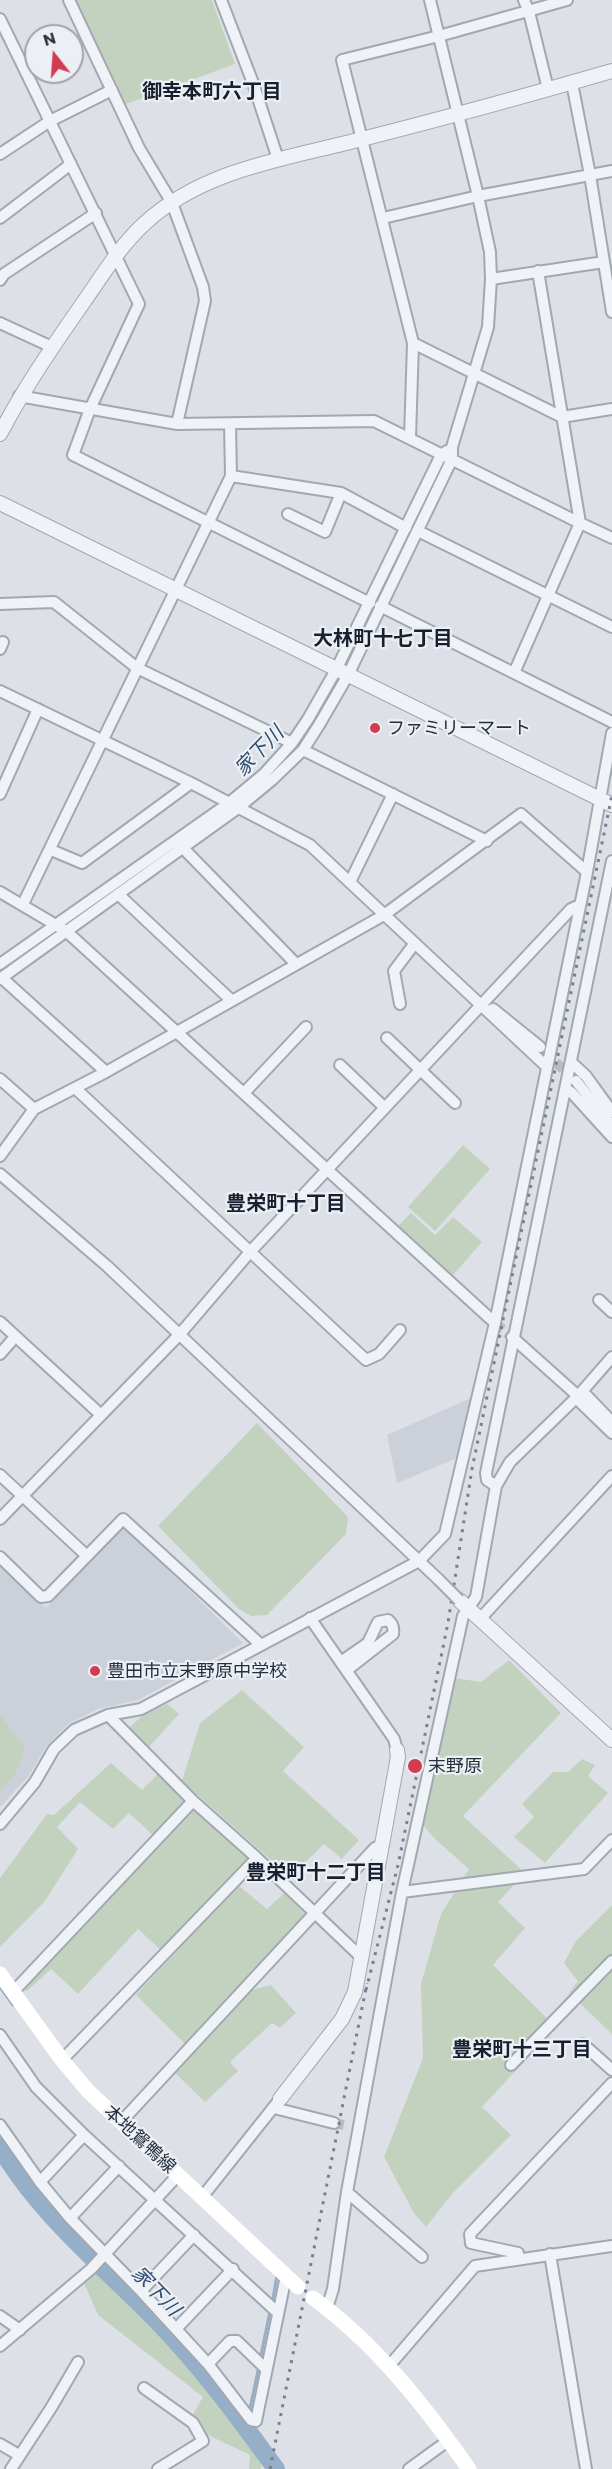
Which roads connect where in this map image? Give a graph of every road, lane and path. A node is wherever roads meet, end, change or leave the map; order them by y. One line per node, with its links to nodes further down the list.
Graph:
1 (69, 0): 13 (street)
2 (221, 0): 18 (street)
3 (430, 0): 9 (street)
4 (524, 0): 6 (street)
5 (567, 0): 6 (street)
6 (529, 12): 9 (street); 12 (street)
7 (0, 19): 8 (street)
8 (3, 36): 15 (street)
9 (439, 36): 14 (street); 16 (street)
10 (612, 71): 11 (street)
11 (572, 83): 12 (street); 21 (street)
12 (548, 89): 14 (street)
13 (112, 90): 15 (street); 23 (street)
14 (458, 112): 16 (street); 22 (street)
15 (50, 121): 17 (street); 19 (street)
16 (363, 139): 18 (street); 26 (street)
17 (0, 154)
18 (278, 159): 23 (street)
19 (71, 164): 24 (street); 25 (street)
20 (612, 171): 21 (street)
21 (590, 175): 22 (street); 28 (street)
22 (478, 196): 26 (street); 31 (street)
23 (172, 203): 27 (street); 41 (street)
24 (96, 213): 27 (street); 30 (street)
25 (0, 218)
26 (383, 218): 34 (street)
27 (116, 255): 35 (street); 38 (street)
28 (604, 262): 29 (street); 32 (street)
29 (538, 272): 31 (street); 40 (street)
30 (1, 274)
31 (491, 279): 36 (street)
32 (612, 312)
33 (0, 323): 35 (street)
34 (413, 343): 36 (street); 44 (street)
35 (52, 347): 37 (street)
36 (474, 374): 40 (street); 45 (street)
37 (19, 396): 38 (street); 43 (street)
38 (90, 409): 41 (street); 53 (street)
39 (612, 409): 40 (street)
40 (562, 417): 52 (street)
41 (177, 424): 42 (street)
42 (230, 424): 44 (street); 48 (street)
43 (0, 434)
44 (410, 438): 46 (street)
45 (452, 447): 46 (street); 47 (street)
46 (441, 455): 47 (street); 54 (street)
47 (452, 459): 52 (street); 55 (street)
48 (231, 476): 49 (street); 53 (street)
49 (341, 493): 51 (street); 54 (street)
50 (0, 503): 57 (street)
51 (288, 514)
52 (580, 523): 56 (street); 58 (street)
53 (210, 524): 57 (street); 60 (street)
54 (406, 528): 60 (street)
55 (418, 531): 58 (street); 60 (street)
56 (612, 538)
57 (176, 591): 62 (street); 63 (street)
58 (548, 596): 61 (street); 64 (street)
59 (0, 604): 62 (street)
60 (375, 604): 63 (street); 64 (street)
61 (612, 627)
62 (137, 668): 69 (street); 70 (street)
63 (342, 672): 70 (street); 71 (street); 75 (street)
64 (514, 673): 67 (street)
65 (0, 691): 66 (street)
66 (38, 709): 69 (street); 73 (street)
67 (612, 722)
68 (612, 733): 75 (street)
69 (102, 740): 72 (street); 79 (street)
70 (292, 743): 76 (street)
71 (303, 750): 74 (street); 76 (street)
72 (191, 783): 76 (street); 79 (street)
73 (0, 794)
74 (393, 794): 77 (street); 82 (street)
75 (606, 802): 81 (street)
76 (234, 805): 78 (street); 82 (street); 88 (street)
77 (488, 840): 81 (street); 87 (street)
78 (183, 848): 84 (street); 92 (street)
79 (51, 850): 85 (street)
80 (612, 861): 101 (street)
81 (587, 872): 86 (street)
82 (350, 882): 87 (street)
83 (0, 892): 85 (street)
84 (118, 894): 89 (street); 94 (street)
85 (23, 904): 88 (street)
86 (580, 905): 96 (street); 103 (street)
87 (384, 915): 90 (street); 92 (street)
88 (56, 925): 89 (street); 91 (street)
89 (66, 931): 93 (street); 98 (street)
90 (414, 943): 95 (street); 96 (street)
91 (0, 964)
92 (296, 964): 94 (street)
93 (1, 979): 105 (street)
94 (231, 1000): 98 (street)
95 (400, 1004)
96 (481, 1004): 100 (street); 103 (street); 104 (street)
97 (306, 1027): 110 (street)
98 (176, 1031): 105 (street); 110 (street)
99 (387, 1038): 104 (street)
100 (540, 1047)
101 (571, 1062): 109 (street); 113 (street)
102 (340, 1065): 112 (street)
103 (546, 1066): 124 (street)
104 (421, 1069): 111 (street); 112 (street)
105 (106, 1072): 108 (street)
106 (0, 1079): 114 (street)
107 (576, 1081): 115 (street)
108 (75, 1088): 114 (street); 120 (street)
109 (566, 1089): 116 (street); 128 (street)
110 (244, 1093): 118 (street)
111 (455, 1102)
112 (385, 1108): 118 (street)
113 (611, 1108)
114 (34, 1109): 117 (street)
115 (612, 1126)
116 (612, 1137)
117 (0, 1156)
118 (329, 1171): 120 (street); 124 (street)
119 (0, 1174): 126 (street)
120 (250, 1252): 125 (street); 126 (street)
121 (599, 1300): 122 (street)
122 (612, 1312)
123 (0, 1322): 127 (street)
124 (495, 1323): 142 (street)
125 (400, 1330)
126 (180, 1334): 132 (street); 142 (street)
127 (15, 1337): 129 (street); 132 (street)
128 (514, 1338): 131 (street); 137 (street)
129 (0, 1354)
130 (612, 1357): 131 (street)
131 (578, 1396): 133 (street); 134 (street); 137 (street)
132 (100, 1414): 138 (street)
133 (612, 1422)
134 (612, 1433)
135 (0, 1475): 138 (street)
136 (612, 1476): 145 (street)
137 (496, 1486): 143 (street)
138 (22, 1496): 139 (street); 140 (street)
139 (0, 1519)
140 (87, 1556): 141 (street); 146 (street)
141 (0, 1557)
142 (418, 1561): 143 (street, bridge); 144 (street)
143 (464, 1604): 145 (street); 156 (street)
144 (310, 1618): 146 (street); 147 (street)
145 (480, 1619): 149 (street)
146 (260, 1644): 148 (street)
147 (345, 1666): 147 (street); 150 (street)
148 (108, 1715): 151 (street); 152 (street)
149 (612, 1740)
150 (397, 1750): 154 (street)
151 (193, 1801): 155 (street); 161 (street)
152 (0, 1824)
153 (612, 1840): 156 (street)
154 (383, 1844): 157 (street); 158 (street)
155 (257, 1858): 157 (street); 164 (street)
156 (402, 1892): 173 (street)
157 (316, 1914): 158 (street); 169 (street)
158 (362, 1958): 168 (street)
159 (612, 1961): 165 (street)
160 (1, 1977): 161 (main road, 本地鴛鴨線)
161 (14, 1991): 164 (main road, 本地鴛鴨線)
162 (0, 2035): 174 (street)
163 (583, 2044): 166 (street)
164 (62, 2060): 169 (main road, 本地鴛鴨線)
165 (511, 2065)
166 (612, 2070)
167 (612, 2083): 187 (street)
168 (277, 2103): 170 (street); 179 (street)
169 (121, 2122): 176 (main road, 本地鴛鴨線)
170 (334, 2123)
171 (0, 2125): 177 (street)
172 (348, 2126): 173 (street)
173 (360, 2129): 178 (street)
174 (84, 2135): 175 (street); 177 (street)
175 (119, 2166): 180 (street); 181 (street)
176 (178, 2175): 179 (main road, 本地鴛鴨線); 180 (street)
177 (40, 2182): 181 (street)
178 (347, 2192): 186 (street); 193 (street)
179 (203, 2196): 189 (main road, 本地鴛鴨線)
180 (154, 2199): 182 (street); 184 (street)
181 (70, 2218): 184 (street)
182 (194, 2235): 188 (street); 191 (street)
183 (612, 2246): 185 (street)
184 (104, 2254): 191 (street); 197 (street)
185 (550, 2254): 187 (street); 211 (street)
186 (422, 2258)
187 (519, 2259): 201 (street)
188 (233, 2269): 194 (street); 196 (street)
189 (286, 2276): 190 (main road, 本地鴛鴨線); 194 (street)
190 (298, 2287)
191 (141, 2291): 196 (street)
192 (313, 2298): 193 (main road)
193 (327, 2308): 201 (main road)
194 (277, 2312): 202 (street)
195 (0, 2316): 197 (street)
196 (176, 2329): 200 (street)
197 (21, 2330): 198 (street)
198 (1, 2345)
199 (78, 2362): 206 (street)
200 (208, 2364): 202 (street); 202 (street)
201 (389, 2366): 204 (main road)
202 (266, 2369)
203 (144, 2388): 208 (street)
204 (449, 2440): 209 (street); 210 (main road)
205 (0, 2444): 206 (street)
206 (19, 2455): 207 (street)
207 (11, 2469)
208 (158, 2469)
209 (409, 2469)
210 (469, 2469)
211 (586, 2469)

